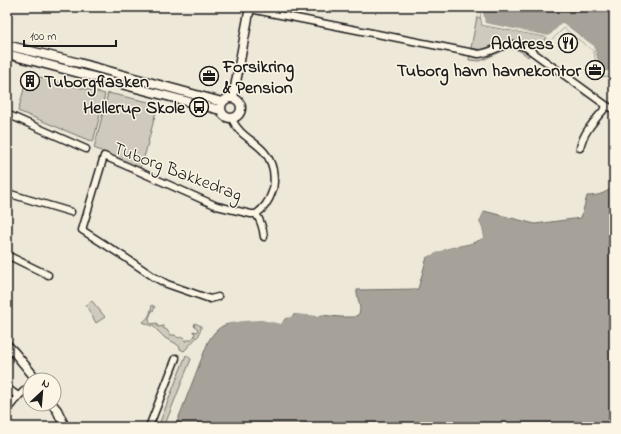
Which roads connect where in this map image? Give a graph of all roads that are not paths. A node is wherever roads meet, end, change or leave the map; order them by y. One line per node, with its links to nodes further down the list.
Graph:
1 (250, 8): 4 (street); 6 (street)
2 (7, 46): 5 (street)
3 (7, 54): 5 (street)
4 (233, 98): 5 (street); 9 (street)
5 (221, 106): 9 (street)
6 (607, 106): 7 (street); 10 (street)
7 (614, 109)
8 (7, 114): 11 (street)
9 (232, 119): 14 (street)
10 (580, 148)
11 (86, 149)
12 (7, 193): 13 (street)
13 (71, 212)
14 (256, 214): 15 (street); 18 (street, Tuborg Bakkedrag)
15 (264, 237)
16 (7, 255): 17 (street)
17 (48, 275)
18 (218, 297)
19 (7, 344): 21 (street)
20 (176, 358): 28 (street)
21 (30, 372)
22 (7, 388): 24 (street)
23 (22, 392): 24 (street)
24 (18, 396): 25 (street)
25 (7, 410)
26 (58, 412): 27 (street)
27 (65, 427)
28 (150, 427)

